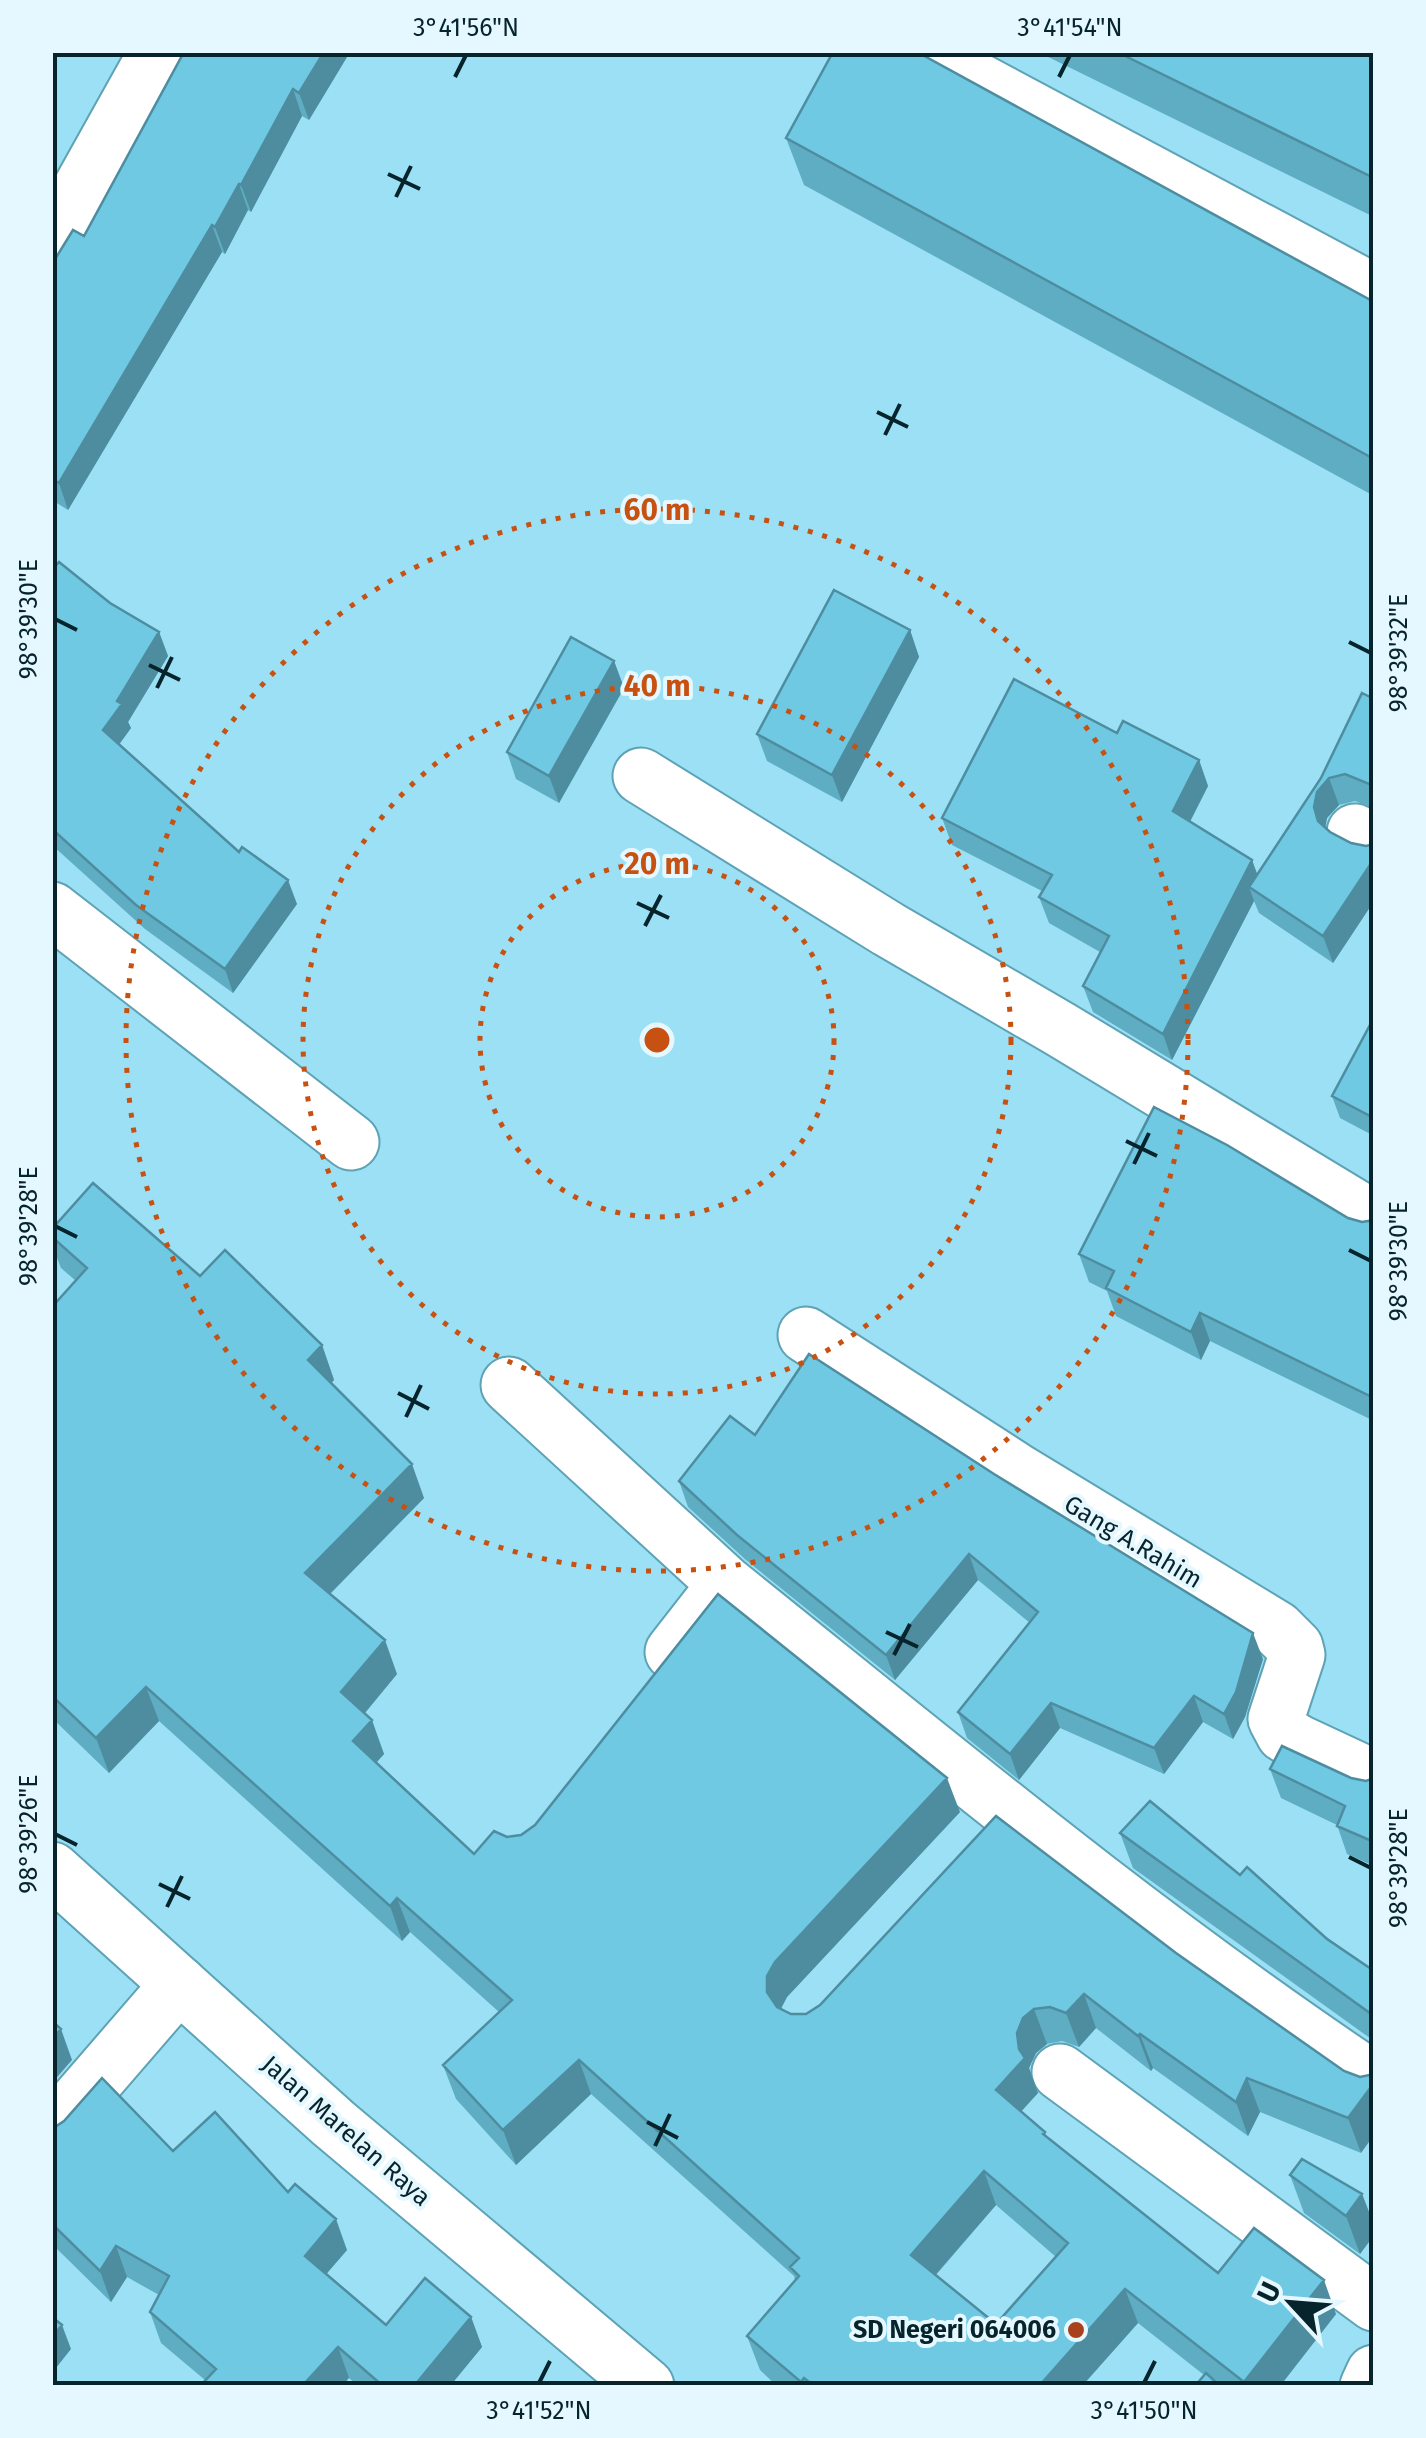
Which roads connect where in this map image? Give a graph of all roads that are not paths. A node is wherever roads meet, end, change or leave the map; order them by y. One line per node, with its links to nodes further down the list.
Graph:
1 (158, 52): 3 (street)
2 (924, 52): 4 (street)
3 (52, 240)
4 (1374, 292)
5 (642, 776): 8 (street)
6 (52, 910): 7 (street)
7 (351, 1142)
8 (1374, 1219)
9 (806, 1336): 13 (street, Gang A.Rahim)
10 (509, 1385): 11 (street)
11 (726, 1584): 12 (street); 14 (street)
12 (643, 1690)
13 (1374, 1778)
14 (1006, 1808): 15 (street); 19 (street)
15 (966, 1850)
16 (52, 1870): 17 (street, Jalan Marelan Raya)
17 (179, 1984): 20 (street); 23 (street, Jalan Marelan Raya)
18 (1060, 2072): 21 (street)
19 (1374, 2080)
20 (52, 2130)
21 (1374, 2304)
22 (1374, 2373): 24 (street)
23 (646, 2386)
24 (1368, 2386)

